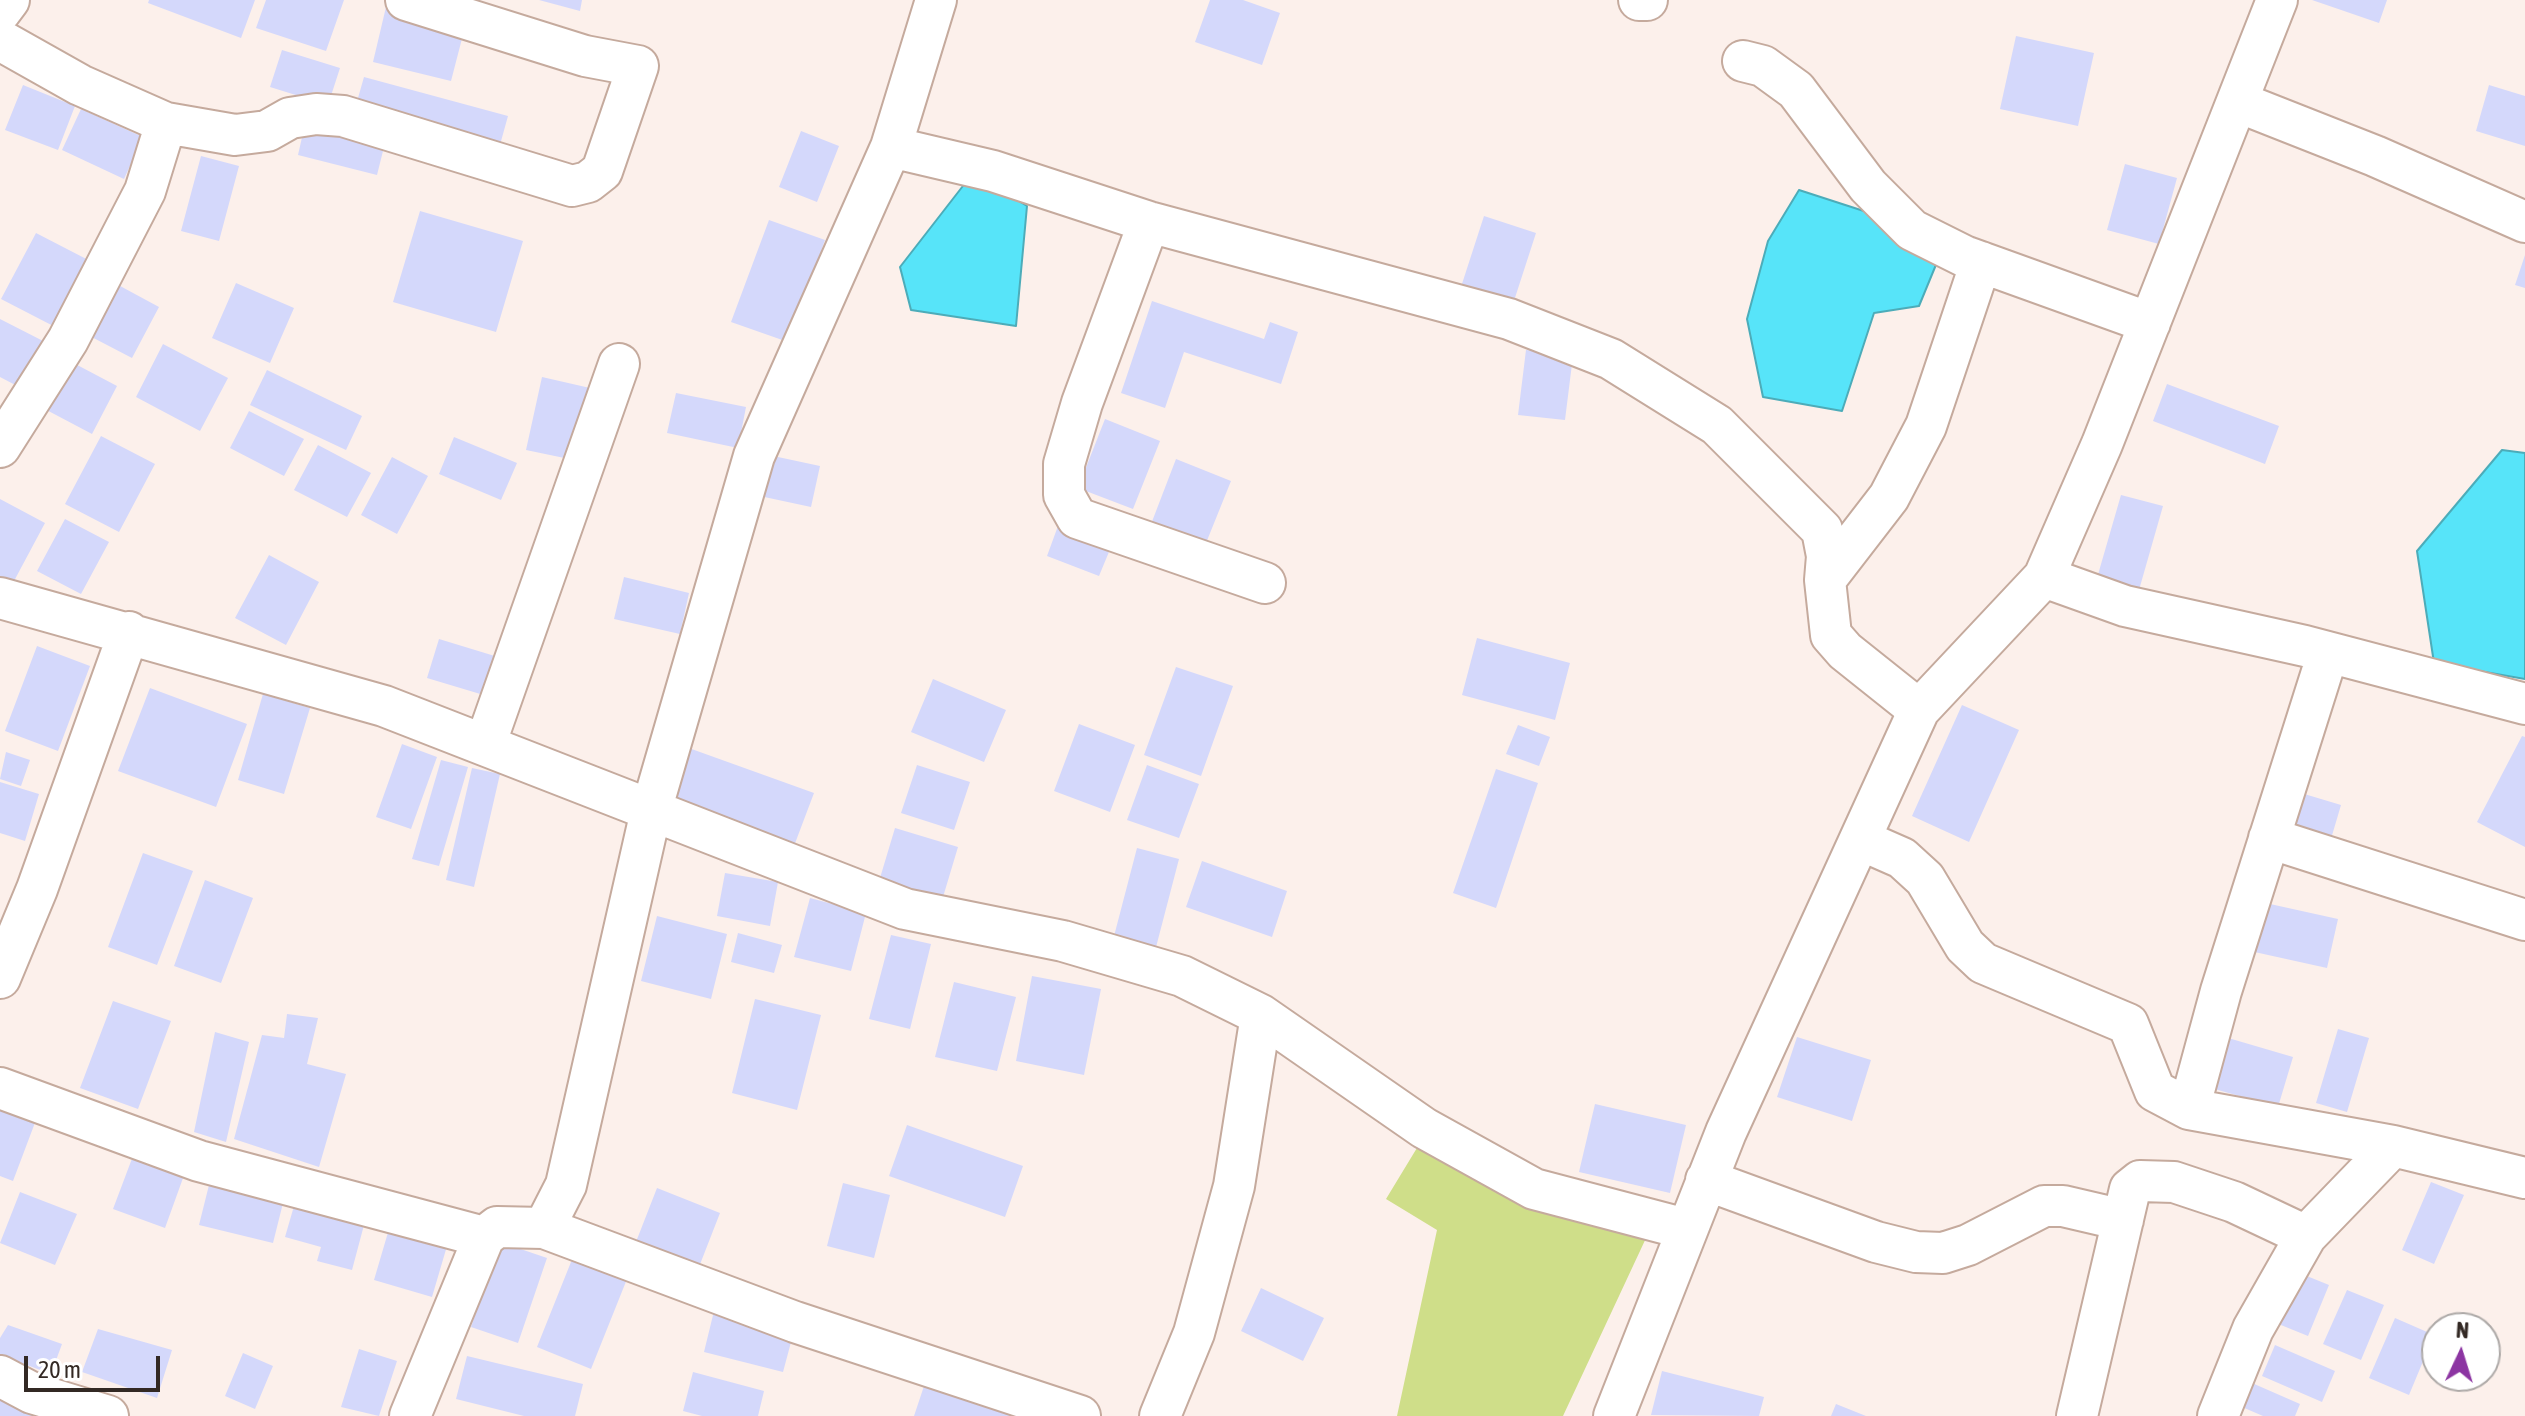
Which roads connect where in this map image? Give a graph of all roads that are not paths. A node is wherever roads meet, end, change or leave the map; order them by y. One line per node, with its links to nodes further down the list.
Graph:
1 (9, 0): 7 (street)
2 (406, 0): 8 (street)
3 (1639, 0): 4 (street)
4 (1647, 0)
5 (2277, 0): 11 (street)
6 (931, 1): 13 (street)
7 (0, 12)
8 (503, 15): 12 (street)
9 (0, 40): 12 (street)
10 (1743, 61): 16 (street)
11 (2238, 102): 15 (street); 17 (street)
12 (166, 123): 19 (street)
13 (891, 147): 14 (street); 29 (street)
14 (1149, 222): 21 (street); 22 (street)
15 (2525, 222)
16 (1981, 262): 17 (street); 21 (street)
17 (2150, 323): 20 (street)
18 (619, 364): 28 (street)
19 (0, 447)
20 (2044, 577): 25 (street); 27 (street)
21 (1825, 580): 27 (street)
22 (1265, 583)
23 (0, 598): 24 (street)
24 (129, 632): 28 (street); 33 (street)
25 (2328, 653): 26 (street); 30 (street)
26 (2525, 704)
27 (1919, 710): 31 (street)
28 (485, 745): 29 (street)
29 (651, 811): 34 (street); 41 (street)
30 (2269, 838): 32 (street); 36 (street)
31 (1861, 840): 36 (street); 39 (street)
32 (2525, 920)
33 (0, 978)
34 (1261, 1015): 42 (street); 49 (street)
35 (0, 1088): 44 (street)
36 (2189, 1109): 37 (street)
37 (2393, 1146): 38 (street); 43 (street)
38 (2525, 1178)
39 (1706, 1180): 40 (street); 42 (street)
40 (2123, 1220): 43 (street); 51 (street)
41 (544, 1228): 44 (street); 48 (street)
42 (1686, 1229): 50 (street)
43 (2306, 1236): 52 (street)
44 (484, 1237): 47 (street)
45 (0, 1376): 46 (street)
46 (108, 1416)
47 (410, 1416)
48 (1080, 1416)
49 (1160, 1416)
50 (1614, 1416)
51 (2077, 1416)
52 (2218, 1416)

